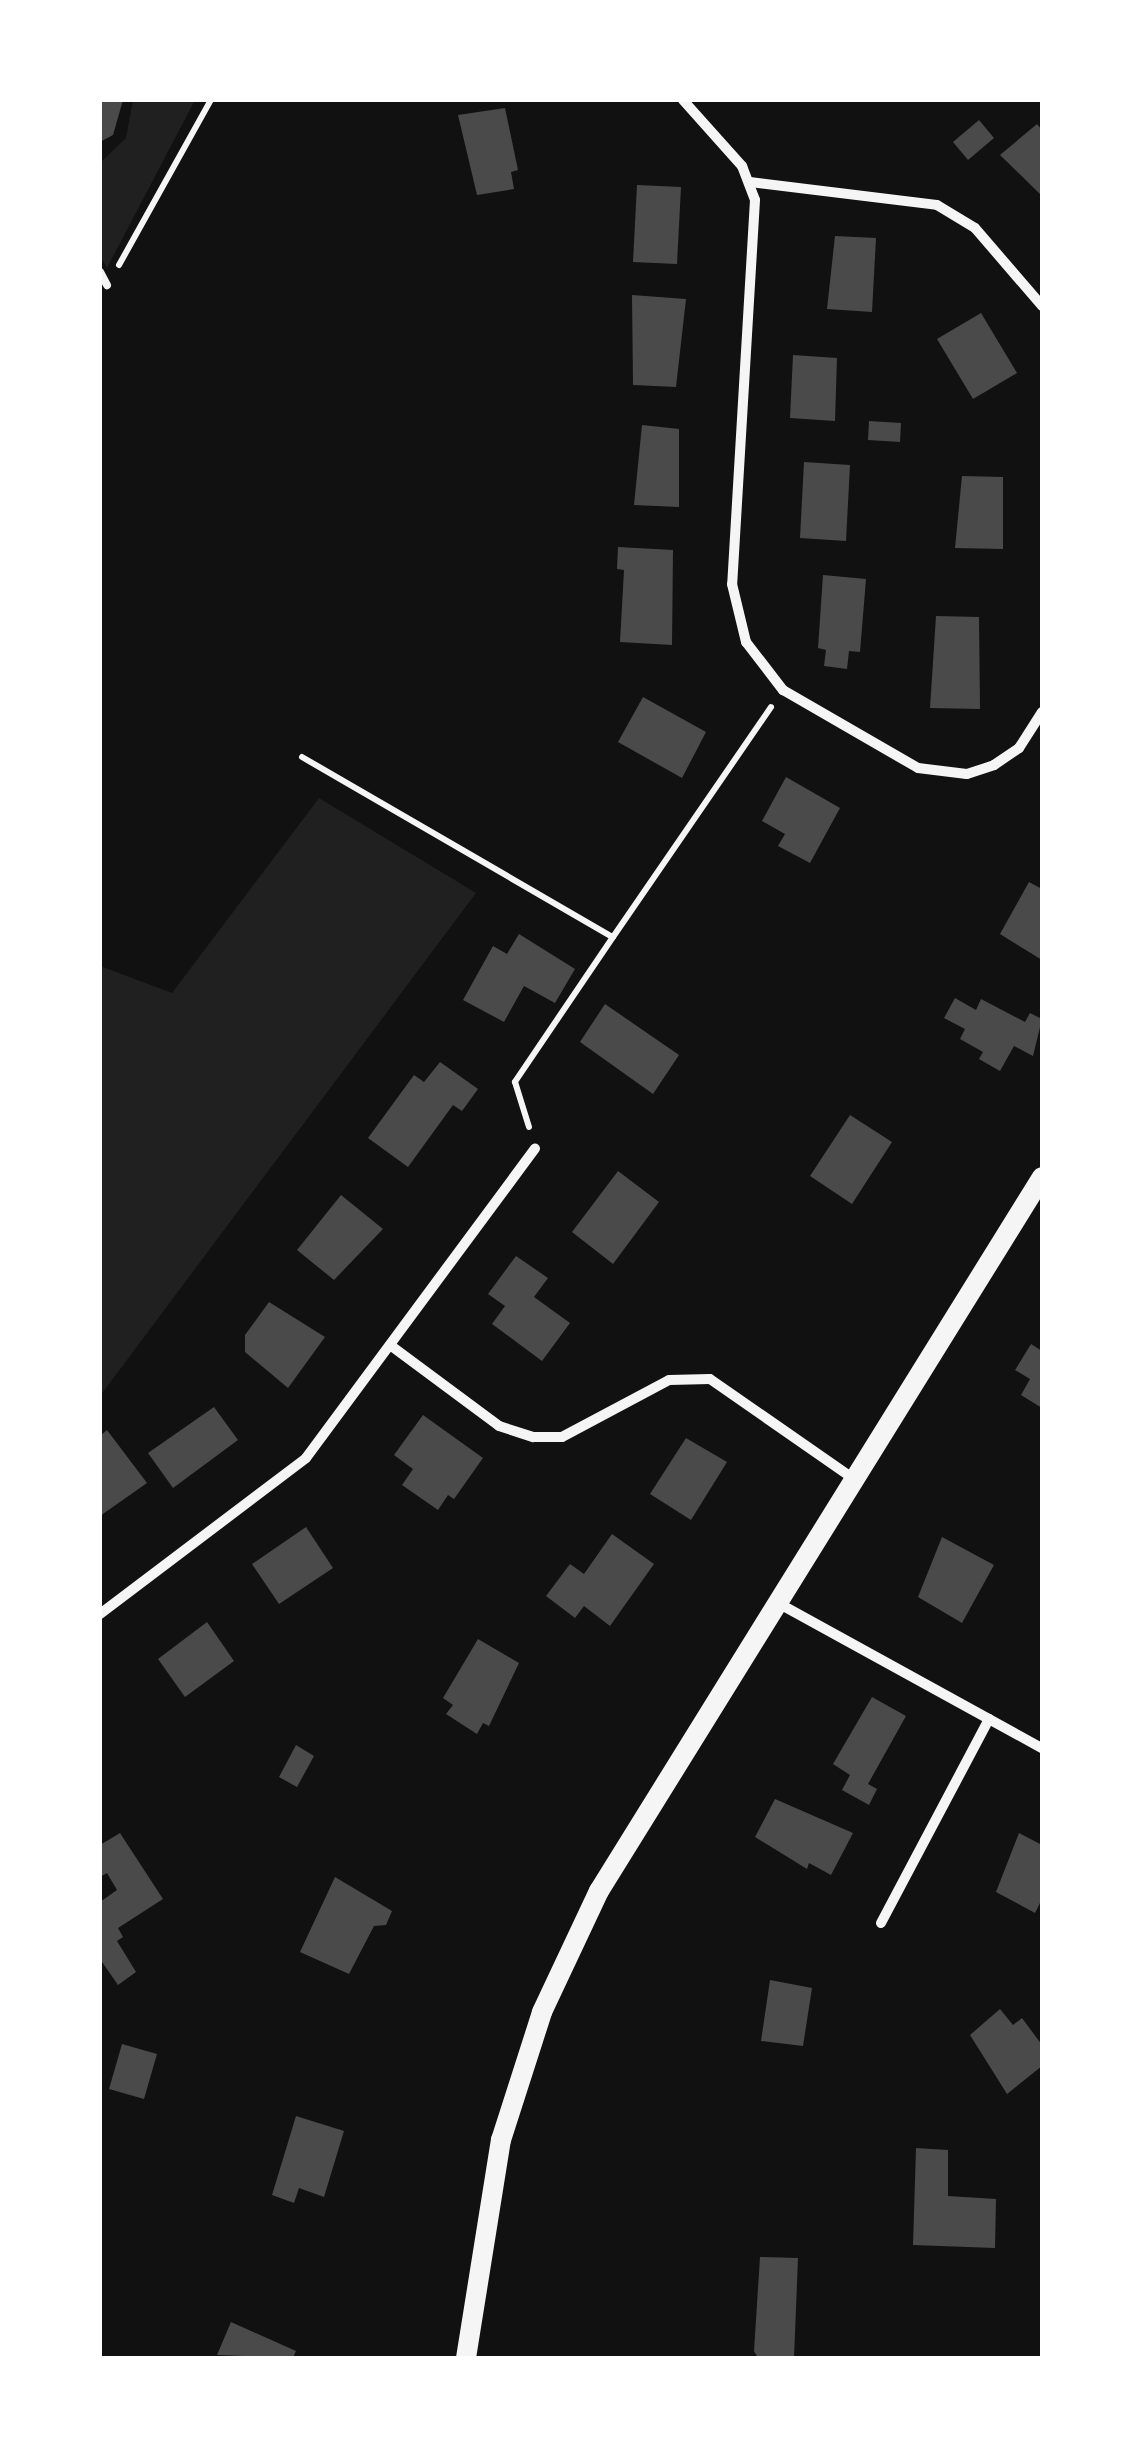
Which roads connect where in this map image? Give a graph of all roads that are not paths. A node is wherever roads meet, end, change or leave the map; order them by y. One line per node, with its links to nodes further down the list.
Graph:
1 (683, 100): 2 (street)
2 (750, 182): 5 (street); 6 (street)
3 (100, 272): 4 (lane)
4 (108, 285)
5 (1042, 306)
6 (1042, 712)
7 (536, 1148): 9 (street)
8 (1042, 1177): 10 (main road)
9 (390, 1344): 10 (street); 12 (street)
10 (855, 1479): 11 (main road)
11 (778, 1604): 13 (street); 16 (main road)
12 (100, 1614)
13 (988, 1719): 14 (street); 15 (street)
14 (1042, 1748)
15 (881, 1923)
16 (466, 2358)

